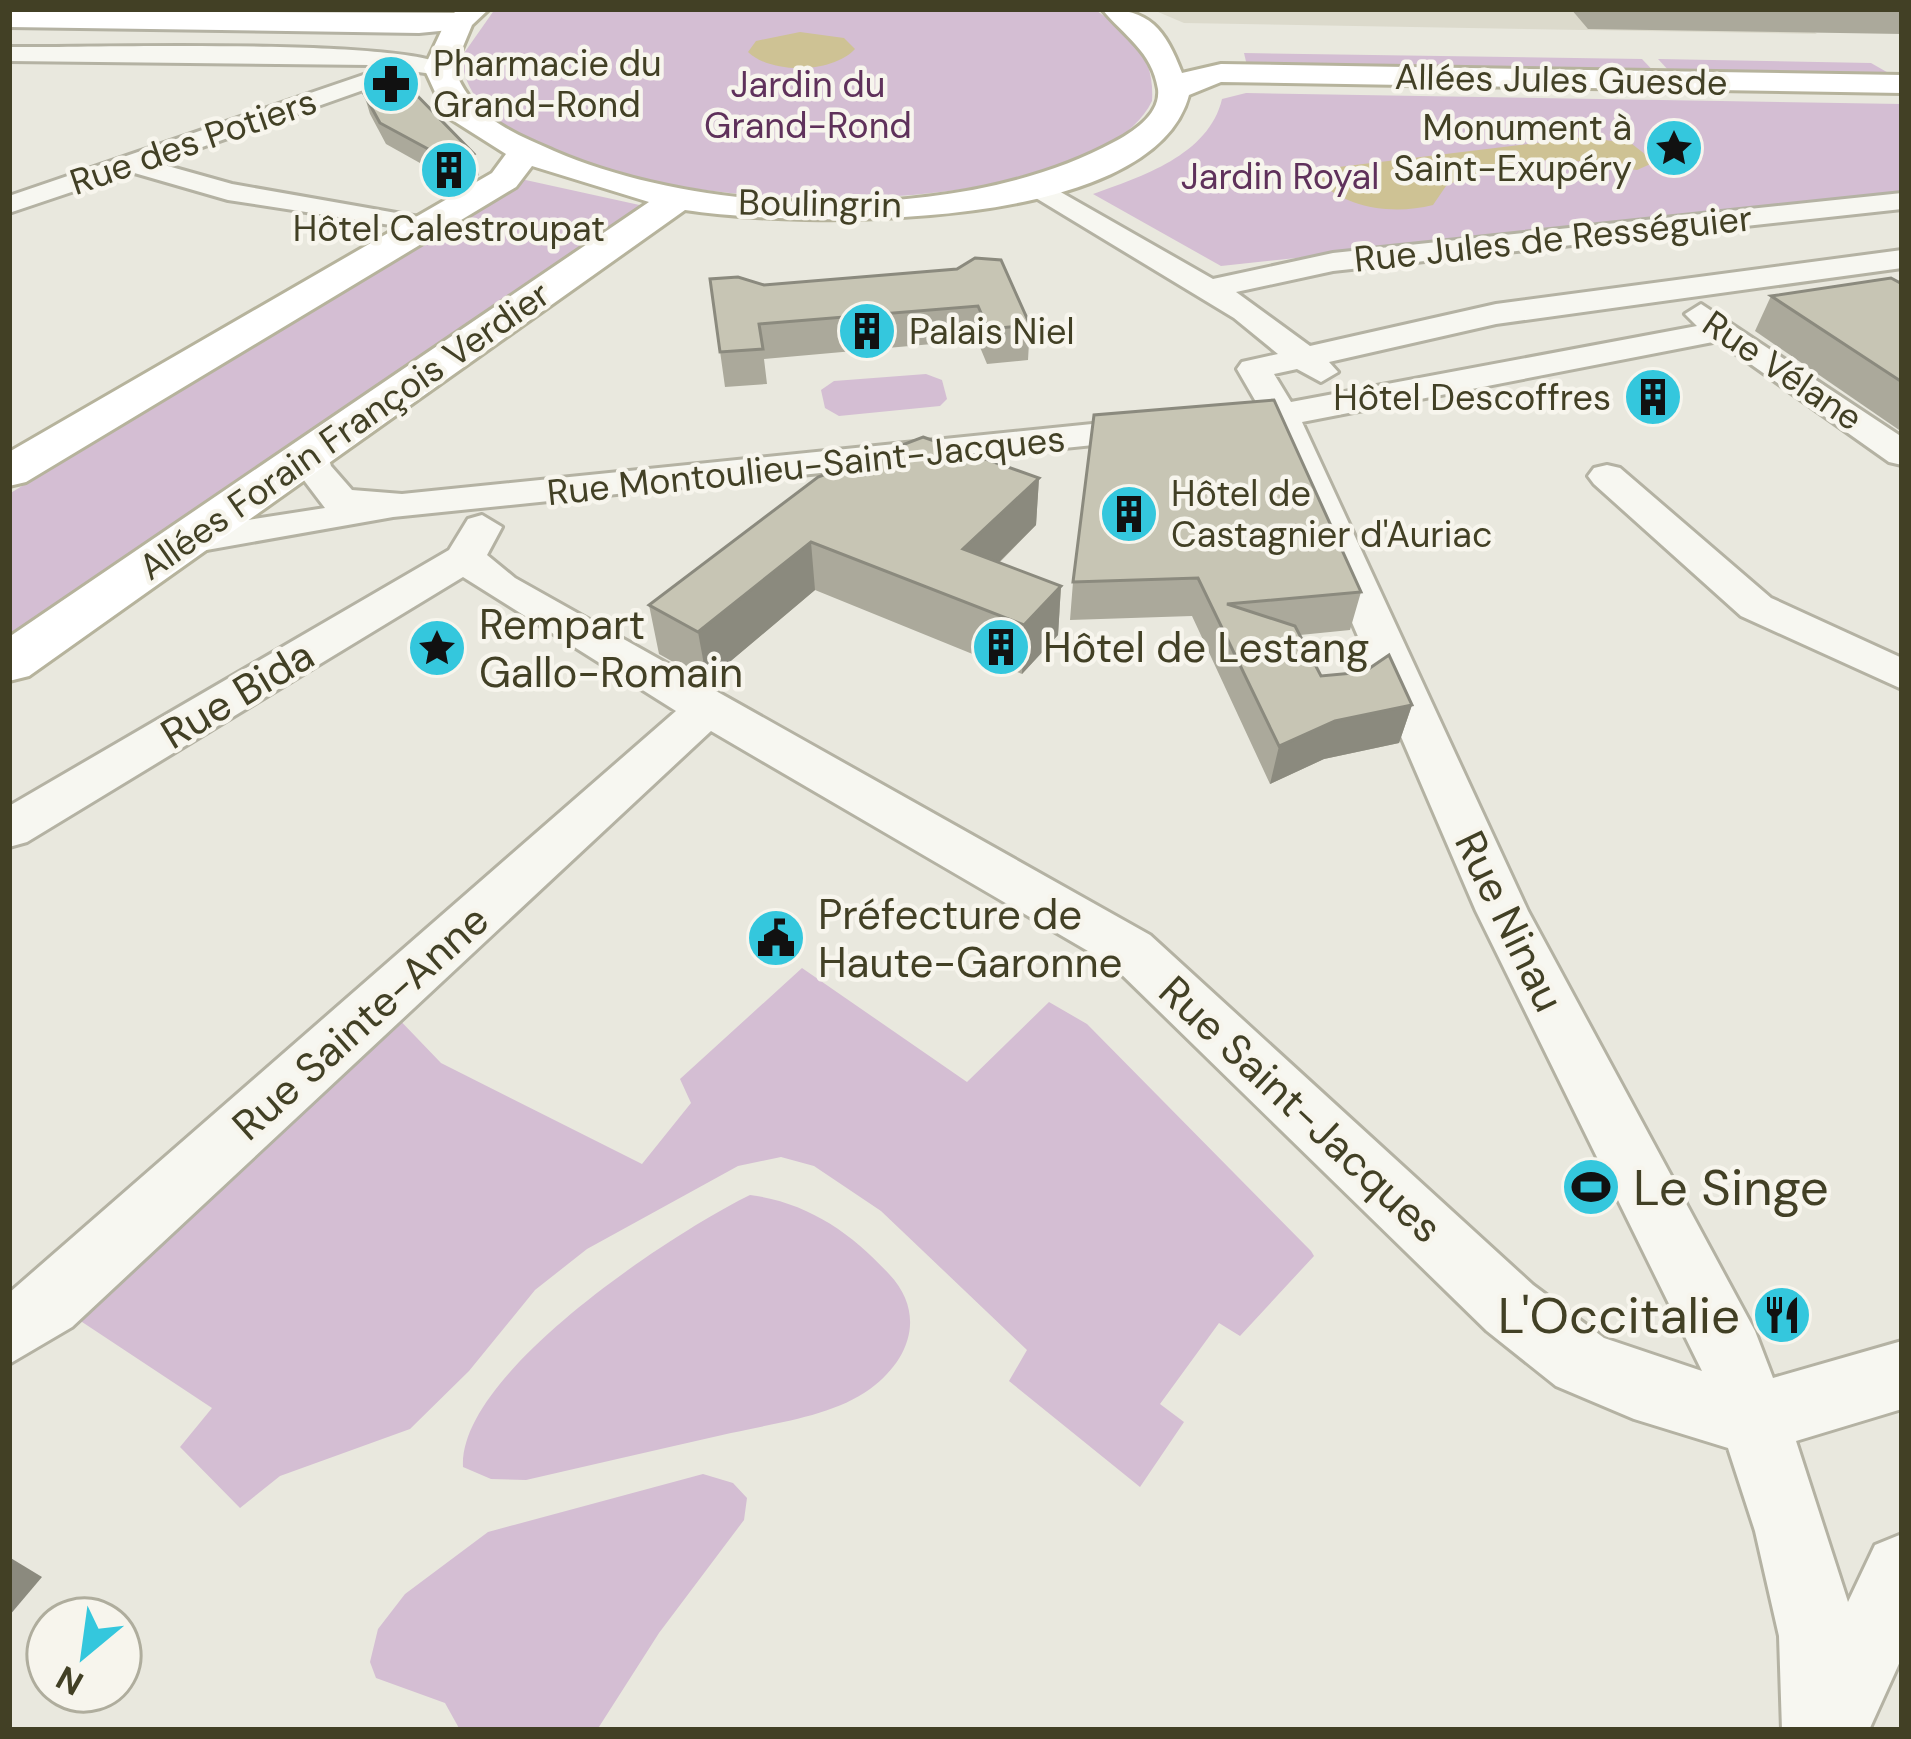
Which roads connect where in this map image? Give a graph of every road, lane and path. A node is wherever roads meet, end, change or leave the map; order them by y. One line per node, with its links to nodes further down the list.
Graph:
1 (1116, 9): 7 (main road)
2 (9, 10): 3 (street)
3 (232, 12): 6 (street)
4 (468, 15): 6 (main road); 10 (main road)
5 (9, 19): 6 (main road)
6 (405, 25)
7 (1163, 53): 11 (main road, Allées Jules Guesde); 13 (main road)
8 (9, 58): 9 (street)
9 (222, 62): 10 (street); 15 (street, Rue des Potiers)
10 (439, 68): 14 (main road, Boulingrin)
11 (1221, 73): 12 (main road, Allées Jules Guesde); 13 (main road, Allées Jules Guesde)
12 (1902, 84)
13 (1174, 91): 16 (main road, Boulingrin)
14 (525, 152): 17 (main road, Boulingrin); 20 (main road)
15 (130, 163): 19 (street, Rue des Potiers); 20 (street)
16 (1036, 186): 17 (main road, Boulingrin); 22 (street)
17 (680, 197): 30 (main road, Allées Forain François Verdier)
18 (1902, 200): 22 (street, Rue Jules de Rességuier)
19 (9, 205)
20 (427, 226): 32 (main road)
21 (1902, 259): 23 (street)
22 (1207, 289): 26 (street); 27 (street, Rue Ninau)
23 (1664, 289): 25 (street, Rue Vélane); 26 (street)
24 (1761, 316): 25 (street, Rue Montoulieu-Saint-Jacques)
25 (1720, 327): 28 (street, Rue Montoulieu-Saint-Jacques); 31 (street, Rue Vélane)
26 (1303, 356): 27 (street); 28 (street)
27 (1254, 369): 29 (street, Rue Ninau)
28 (1352, 400): 29 (street, Rue Montoulieu-Saint-Jacques)
29 (1281, 415): 34 (street, Rue Montoulieu-Saint-Jacques); 44 (street, Rue Ninau)
30 (310, 452): 35 (street, Rue Montoulieu-Saint-Jacques); 36 (main road, Allées Forain François Verdier)
31 (1902, 454)
32 (14, 463)
33 (1606, 476): 39 (street)
34 (485, 497): 35 (street, Rue Montoulieu-Saint-Jacques); 37 (street)
35 (402, 506): 36 (street, Rue Montoulieu-Saint-Jacques)
36 (184, 542): 38 (main road, Allées Forain François Verdier)
37 (465, 558): 40 (street, Rue Saint-Jacques); 41 (street, Rue Bida)
38 (9, 663)
39 (1902, 675)
40 (707, 709): 42 (street, Rue Sainte-Anne); 44 (street, Rue Saint-Jacques)
41 (9, 829)
42 (9, 1330)
43 (1902, 1375): 44 (street)
44 (1751, 1420): 46 (street, Rue Ninau)
45 (1902, 1572): 46 (street)
46 (1824, 1730)

